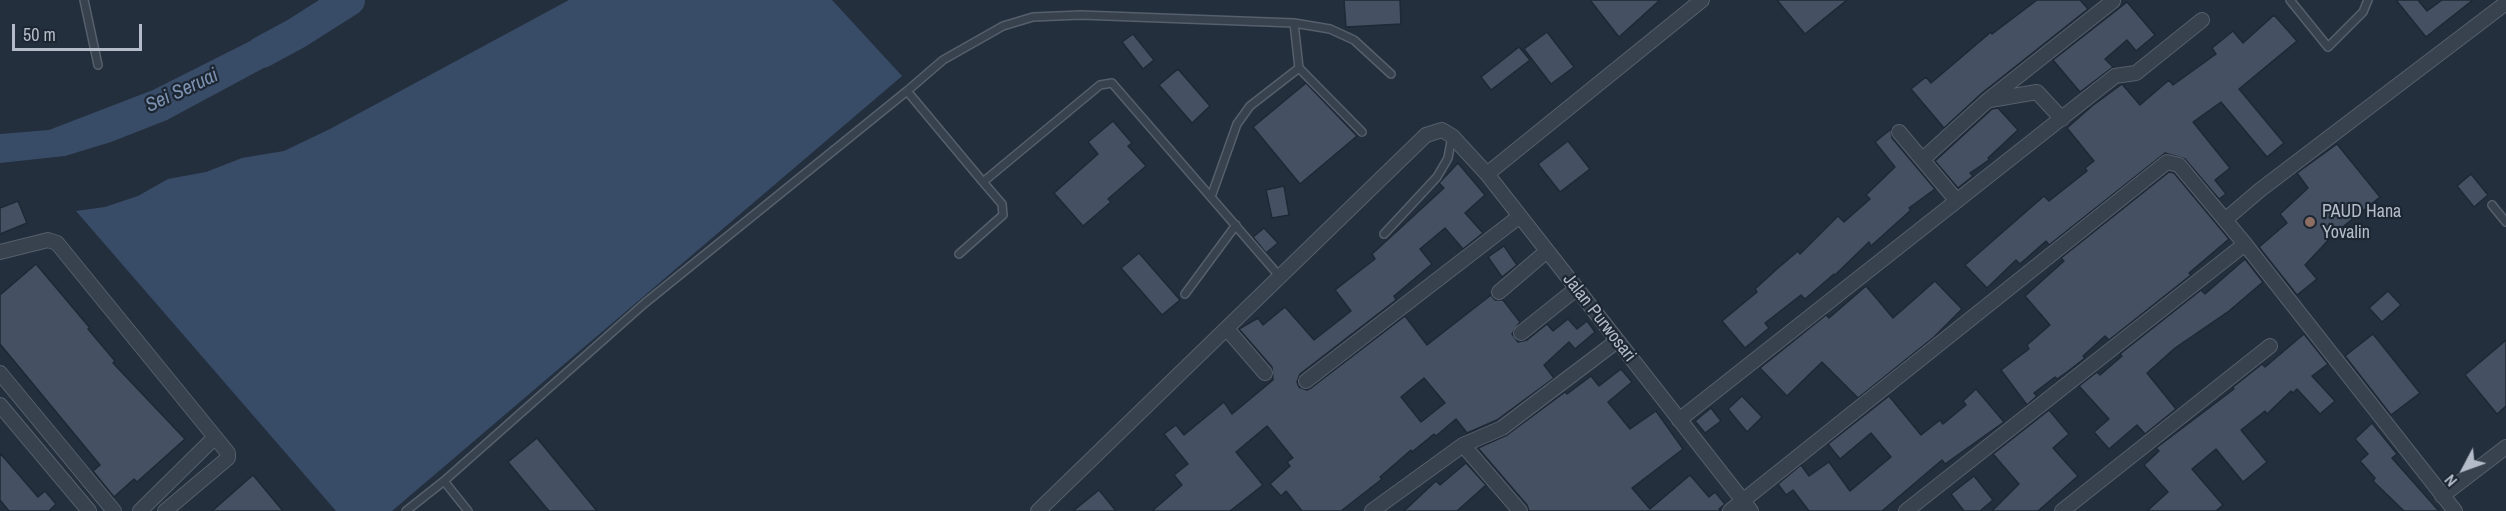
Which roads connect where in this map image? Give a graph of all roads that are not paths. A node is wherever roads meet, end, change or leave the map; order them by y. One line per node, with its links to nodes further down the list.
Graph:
1 (84, 0): 9 (lane)
2 (1702, 0): 19 (street)
3 (2290, 0): 4 (lane)
4 (2368, 0)
5 (2114, 1): 13 (street)
6 (2506, 3): 25 (street)
7 (2202, 20): 14 (street)
8 (1294, 23): 10 (lane); 11 (lane); 12 (lane)
9 (98, 65)
10 (1299, 68): 15 (lane); 21 (lane)
11 (1392, 74)
12 (907, 91): 20 (lane); 49 (lane)
13 (1988, 100): 14 (street); 18 (street)
14 (2062, 119): 22 (street)
15 (1362, 132)
16 (1899, 132): 18 (street)
17 (1447, 133): 19 (street, Jalan Purwosari); 28 (lane); 33 (street)
18 (1923, 159): 22 (street)
19 (1487, 174): 24 (street, Jalan Purwosari)
20 (983, 182): 21 (lane); 32 (lane)
21 (1211, 196): 27 (lane)
22 (1957, 201): 45 (street)
23 (2492, 205): 26 (lane)
24 (1520, 216): 30 (street, Jalan Purwosari); 43 (street)
25 (2226, 219): 29 (street); 51 (street)
26 (2506, 222)
27 (1236, 225): 33 (lane); 36 (lane)
28 (1384, 234)
29 (2245, 244): 50 (street); 62 (street)
30 (1547, 251): 34 (street, Jalan Purwosari); 35 (street)
31 (0, 252): 46 (street)
32 (959, 254)
33 (1281, 278): 37 (street)
34 (1576, 288): 38 (street); 39 (street, Jalan Purwosari)
35 (1500, 292)
36 (1185, 294)
37 (1227, 329): 42 (street); 58 (street)
38 (1521, 333)
39 (1617, 341): 45 (street, Jalan Purwosari); 47 (street)
40 (2270, 346): 63 (street)
41 (0, 373): 53 (street)
42 (1265, 373)
43 (1306, 381)
44 (0, 405): 52 (street)
45 (1679, 420): 51 (street, Jalan Purwosari)
46 (215, 437): 54 (street); 55 (street)
47 (1463, 446): 59 (street); 60 (street)
48 (2506, 447): 50 (street)
49 (444, 481): 56 (lane); 57 (lane)
50 (2442, 496): 64 (street)
51 (1747, 506): 61 (street)
52 (89, 511)
53 (114, 511)
54 (140, 511)
55 (165, 511)
56 (406, 511)
57 (468, 511)
58 (1038, 511)
59 (1372, 511)
60 (1520, 511)
61 (1730, 511)
62 (1906, 511)
63 (2062, 511)
64 (2455, 511)

